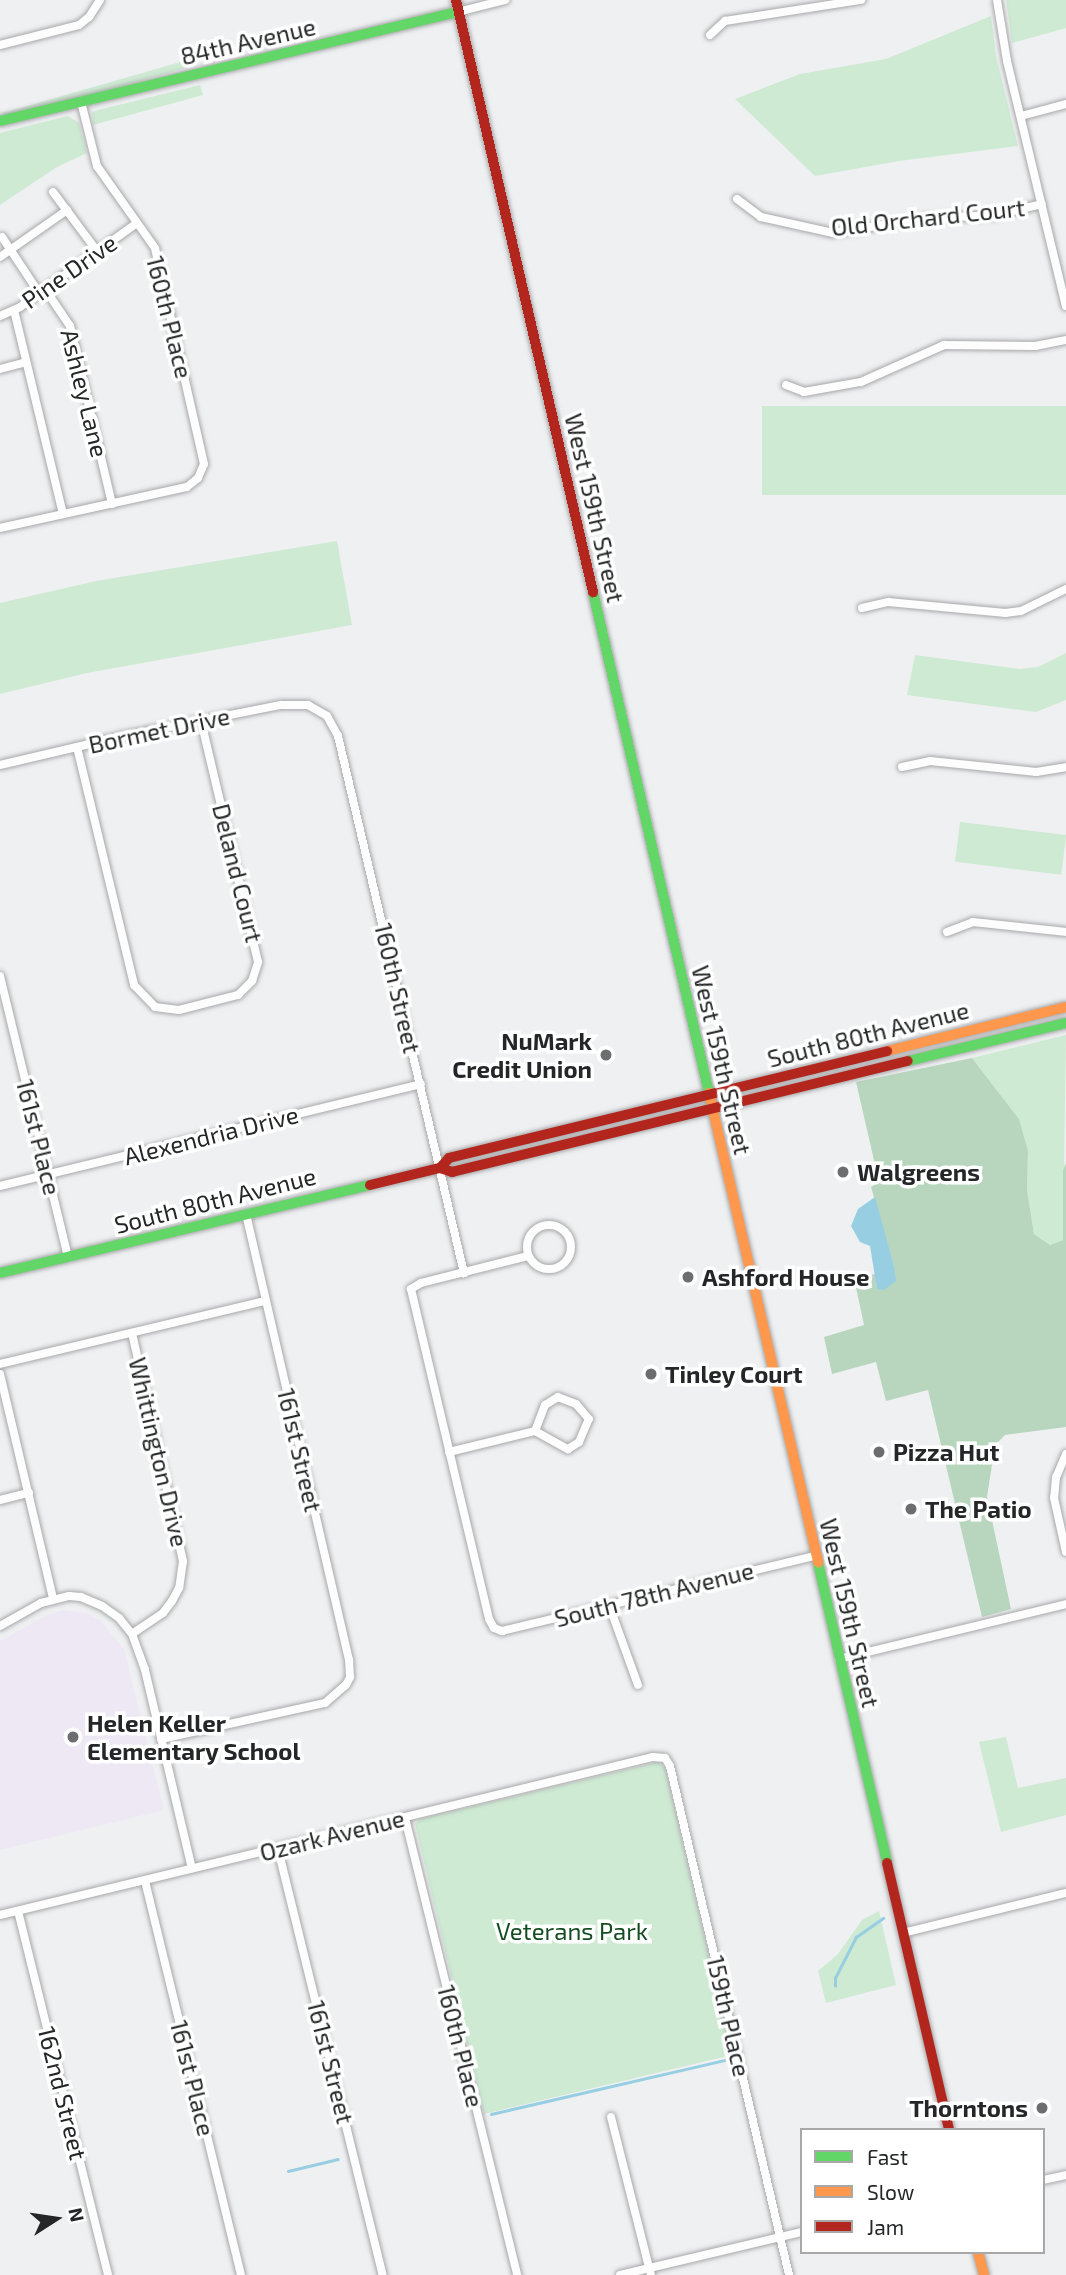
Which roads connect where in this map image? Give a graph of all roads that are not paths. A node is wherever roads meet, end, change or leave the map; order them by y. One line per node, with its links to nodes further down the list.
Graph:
1 (100, 0): 7 (street)
2 (505, 0): 5 (street, 84th Avenue)
3 (861, 0): 6 (street)
4 (997, 0): 10 (street)
5 (457, 6): 8 (street, 84th Avenue); 46 (street, West 159th Street)
6 (710, 35)
7 (0, 45)
8 (81, 102): 11 (street, 84th Avenue); 16 (street, 160th Place)
9 (1066, 104): 10 (street)
10 (1021, 116): 14 (street)
11 (0, 121)
12 (53, 192): 15 (street)
13 (737, 200): 14 (street, Old Orchard Court)
14 (1042, 204): 22 (street)
15 (67, 210): 18 (street); 19 (street)
16 (137, 223): 19 (street, Pine Drive); 29 (street, 160th Place)
17 (2, 237): 18 (street, Ashley Lane)
18 (11, 251): 20 (street); 21 (street, Ashley Lane)
19 (97, 251): 21 (street, Pine Drive)
20 (0, 257)
21 (42, 291): 23 (street, Pine Drive); 29 (street, Ashley Lane)
22 (1066, 306)
23 (13, 310): 24 (street, Pine Drive); 26 (street)
24 (0, 316)
25 (1066, 340): 28 (street)
26 (26, 362): 27 (street); 30 (street)
27 (0, 369)
28 (786, 385)
29 (112, 504): 30 (street)
30 (64, 514): 31 (street)
31 (0, 528)
32 (1066, 589): 33 (street)
33 (862, 608)
34 (318, 710): 35 (street, Bormet Drive); 45 (street, 160th Street)
35 (201, 720): 36 (street, Bormet Drive); 36 (street, Deland Court)
36 (77, 747): 37 (street, Bormet Drive)
37 (0, 765)
38 (1066, 766): 39 (street)
39 (902, 767)
40 (947, 932): 41 (street)
41 (1066, 932)
42 (0, 976): 49 (street, 161st Place)
43 (1066, 1007): 46 (street, South 80th Avenue)
44 (1066, 1023): 47 (street, South 80th Avenue)
45 (421, 1084): 48 (street, 160th Street); 49 (street, Alexendria Drive)
46 (708, 1094): 47 (street, West 159th Street); 48 (street, South 80th Avenue)
47 (712, 1111): 48 (street, South 80th Avenue); 66 (street, West 159th Street)
48 (440, 1168): 51 (street, South 80th Avenue); 55 (street, 160th Street)
49 (48, 1174): 50 (street, Alexendria Drive); 53 (street, 161st Place)
50 (0, 1186)
51 (246, 1214): 53 (street, South 80th Avenue); 56 (street, 161st Street)
52 (528, 1256): 52 (street); 55 (street)
53 (68, 1257): 54 (street, South 80th Avenue)
54 (0, 1273)
55 (464, 1273): 61 (street)
56 (265, 1301): 57 (street); 74 (street, 161st Street)
57 (132, 1333): 58 (street); 71 (street, Whittington Drive)
58 (0, 1364)
59 (0, 1374): 63 (street)
60 (535, 1431): 60 (street); 61 (street)
61 (449, 1452): 69 (street, South 78th Avenue)
62 (1066, 1454): 65 (street)
63 (29, 1493): 64 (street); 67 (street)
64 (0, 1500)
65 (1066, 1552)
66 (815, 1556): 69 (street, South 78th Avenue); 72 (street, West 159th Street)
67 (53, 1598): 70 (street); 71 (street)
68 (1066, 1604): 72 (street)
69 (609, 1605): 73 (street)
70 (0, 1626)
71 (132, 1634): 74 (street)
72 (839, 1659): 83 (street, West 159th Street)
73 (638, 1685)
74 (161, 1739): 78 (street)
75 (665, 1758): 76 (street, Ozark Avenue); 89 (street, 159th Place)
76 (405, 1818): 77 (street, Ozark Avenue); 95 (street, 160th Place)
77 (278, 1849): 78 (street, Ozark Avenue); 94 (street, 161st Street)
78 (192, 1868): 79 (street, Ozark Avenue)
79 (145, 1881): 81 (street, Ozark Avenue); 93 (street, 161st Place)
80 (1066, 1893): 83 (street)
81 (18, 1911): 82 (street, Ozark Avenue); 92 (street, 162nd Street)
82 (0, 1915)
83 (903, 1933): 85 (street, West 159th Street)
84 (611, 2117): 91 (street)
85 (949, 2128)
86 (1066, 2175): 87 (street)
87 (1045, 2180)
88 (800, 2232): 89 (street)
89 (780, 2237): 91 (street); 97 (street, 159th Place)
90 (979, 2254): 98 (street)
91 (650, 2272): 96 (street)
92 (108, 2275)
93 (241, 2275)
94 (383, 2275)
95 (517, 2275)
96 (620, 2275)
97 (789, 2275)
98 (984, 2275)

